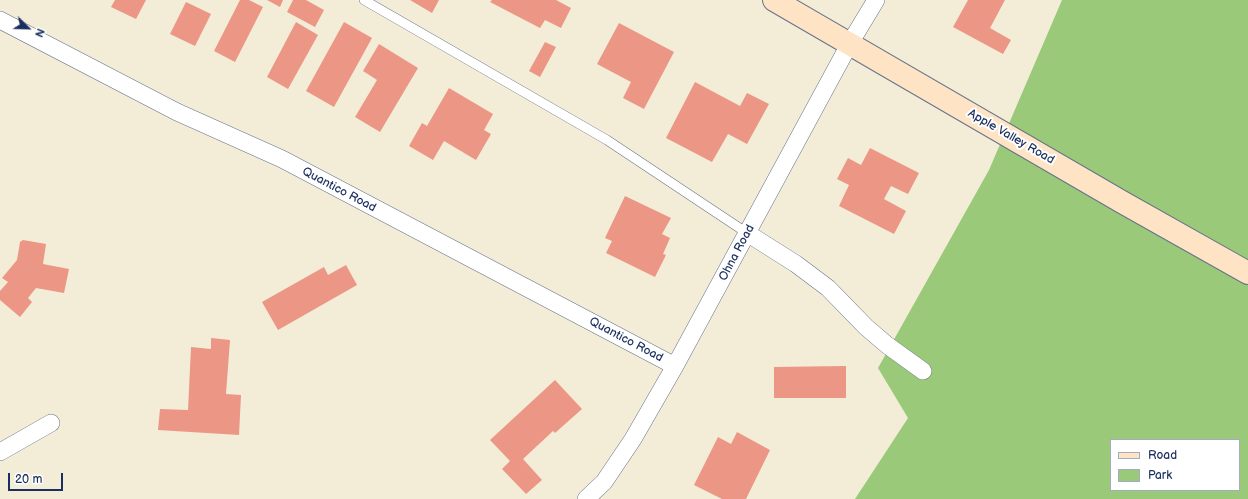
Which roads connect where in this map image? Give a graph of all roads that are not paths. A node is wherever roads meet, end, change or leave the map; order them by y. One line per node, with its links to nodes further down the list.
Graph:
1 (364, 0): 6 (lane)
2 (774, 0): 5 (street, Apple Valley Road)
3 (876, 0): 5 (street, Ohna Road)
4 (0, 20): 8 (street, Quantico Road)
5 (850, 43): 6 (street, Ohna Road); 7 (street, Apple Valley Road)
6 (747, 233): 8 (street, Ohna Road); 9 (street)
7 (1248, 273)
8 (675, 366): 12 (street, Ohna Road)
9 (923, 371)
10 (51, 423): 11 (street)
11 (0, 452)
12 (586, 499)

